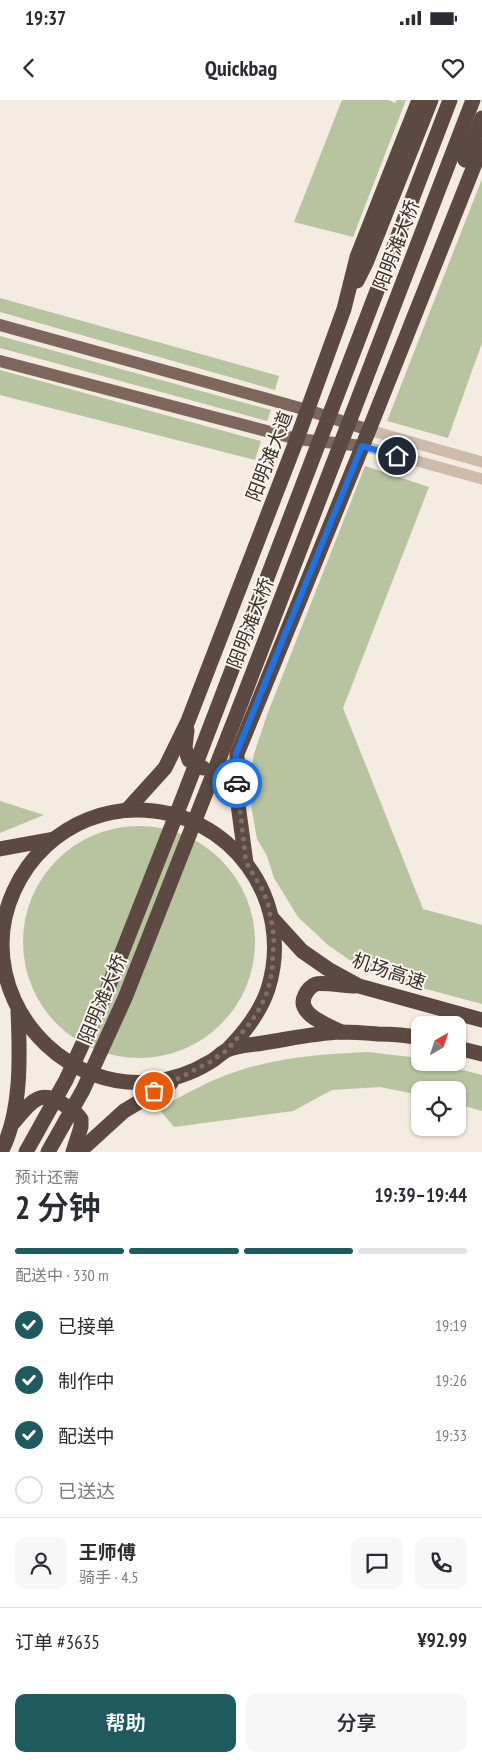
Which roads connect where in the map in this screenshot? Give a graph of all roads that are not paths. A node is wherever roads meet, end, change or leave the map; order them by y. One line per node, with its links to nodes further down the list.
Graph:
1 (419, 100): 7 (highway, 阳明滩大道)
2 (431, 100): 7 (highway)
3 (450, 100): 36 (highway, 阳明滩大桥)
4 (473, 100): 37 (highway, 阳明滩大桥)
5 (482, 118): 10 (highway)
6 (482, 146): 10 (highway)
7 (344, 310): 11 (highway, 阳明滩大道)
8 (0, 325): 11 (main road)
9 (0, 361): 13 (main road)
10 (389, 381): 12 (highway)
11 (307, 410): 12 (main road); 13 (highway, 阳明滩大道)
12 (369, 430): 14 (highway); 15 (street)
13 (297, 439): 14 (main road); 17 (highway, 阳明滩大道)
14 (362, 446): 16 (street); 18 (highway)
15 (482, 462)
16 (482, 479)
17 (188, 721): 18 (highway); 19 (highway, 阳明滩大道)
18 (236, 754): 22 (highway)
19 (126, 810): 20 (highway); 22 (highway)
20 (54, 839): 21 (highway); 24 (highway)
21 (0, 849)
22 (246, 862): 23 (highway)
23 (272, 918): 25 (highway, 机场高速); 30 (highway)
24 (4, 980): 26 (highway)
25 (359, 986): 27 (highway, 机场高速); 28 (highway)
26 (18, 1009): 33 (highway); 34 (highway)
27 (482, 1020)
28 (342, 1032): 29 (highway); 30 (highway)
29 (411, 1036)
30 (227, 1050): 33 (highway)
31 (466, 1050): 32 (highway)
32 (482, 1054)
33 (192, 1072): 39 (highway)
34 (12, 1123): 35 (highway); 38 (highway)
35 (1, 1152)
36 (26, 1152)
37 (48, 1152)
38 (73, 1152)
39 (79, 1152)

